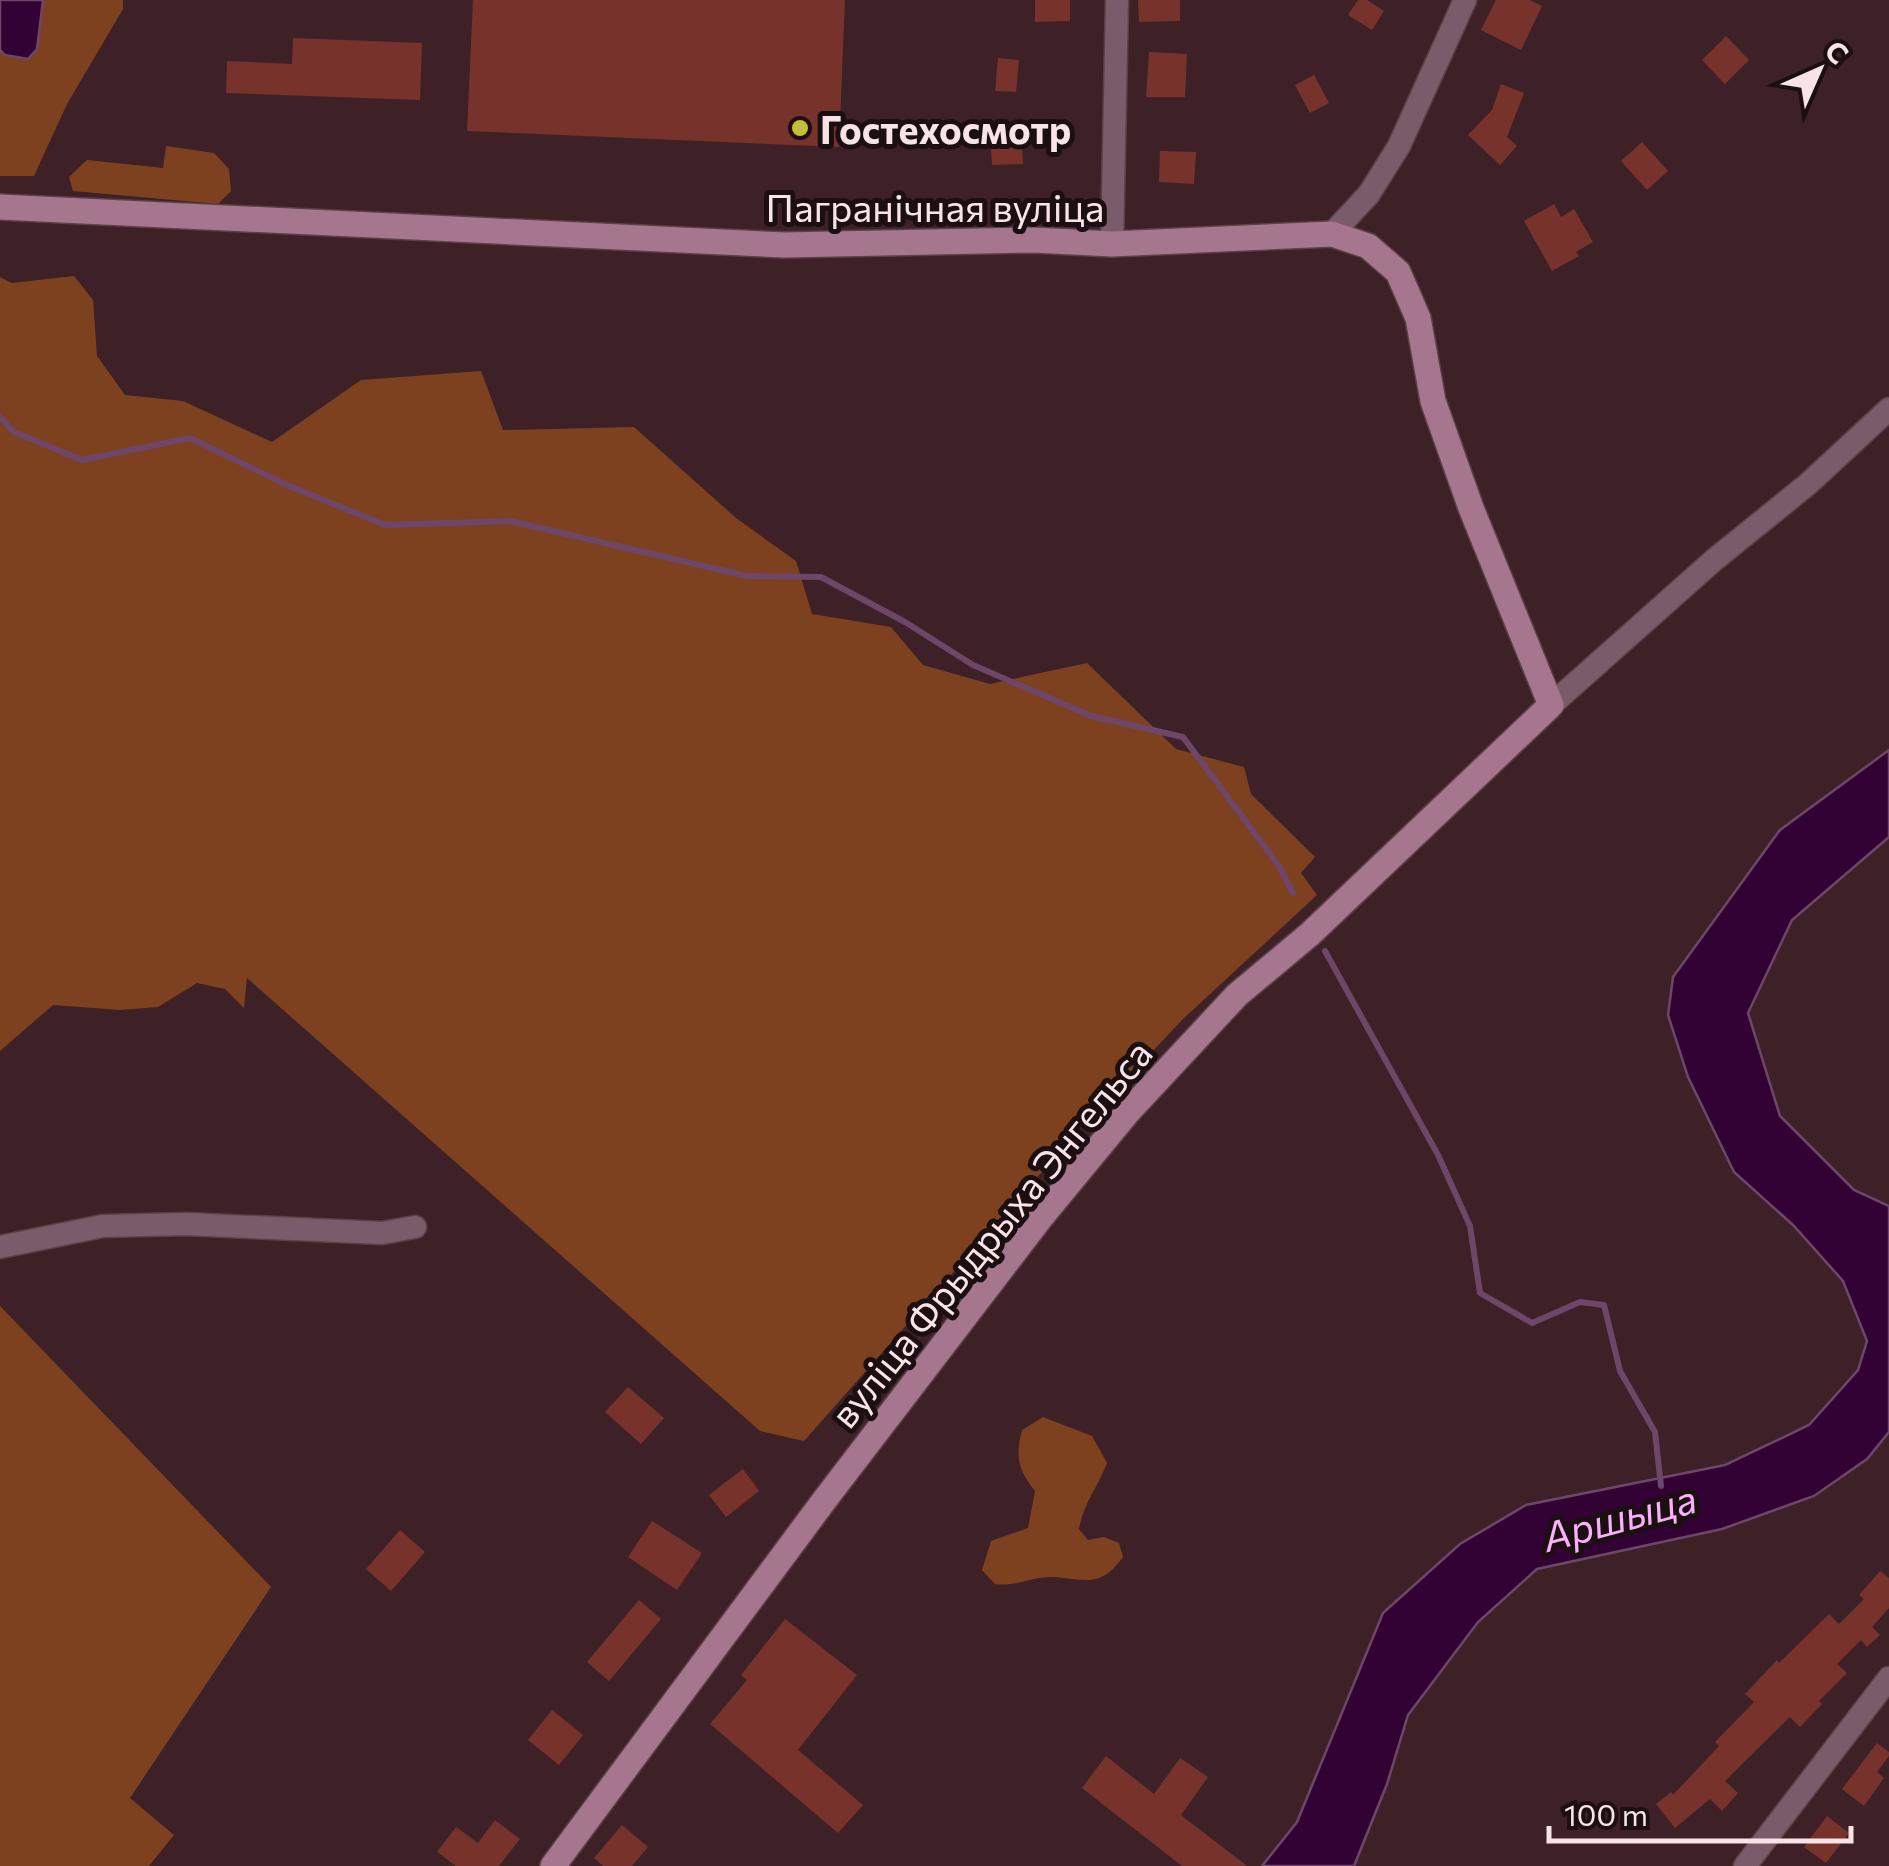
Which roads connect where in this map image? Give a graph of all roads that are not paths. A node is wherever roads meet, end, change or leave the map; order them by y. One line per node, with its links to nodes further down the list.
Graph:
1 (1117, 0): 5 (street)
2 (1465, 0): 4 (street)
3 (0, 207): 5 (street, Пагранічная вуліца)
4 (1332, 234): 5 (street, Пагранічная вуліца); 7 (street, Пагранічная вуліца)
5 (1112, 244)
6 (1889, 409): 7 (street)
7 (1551, 704): 11 (street, вуліца Фрыдрыха Энгельса)
8 (414, 1227): 9 (street)
9 (0, 1247)
10 (1889, 1678): 12 (street)
11 (553, 1866)
12 (1745, 1866)

